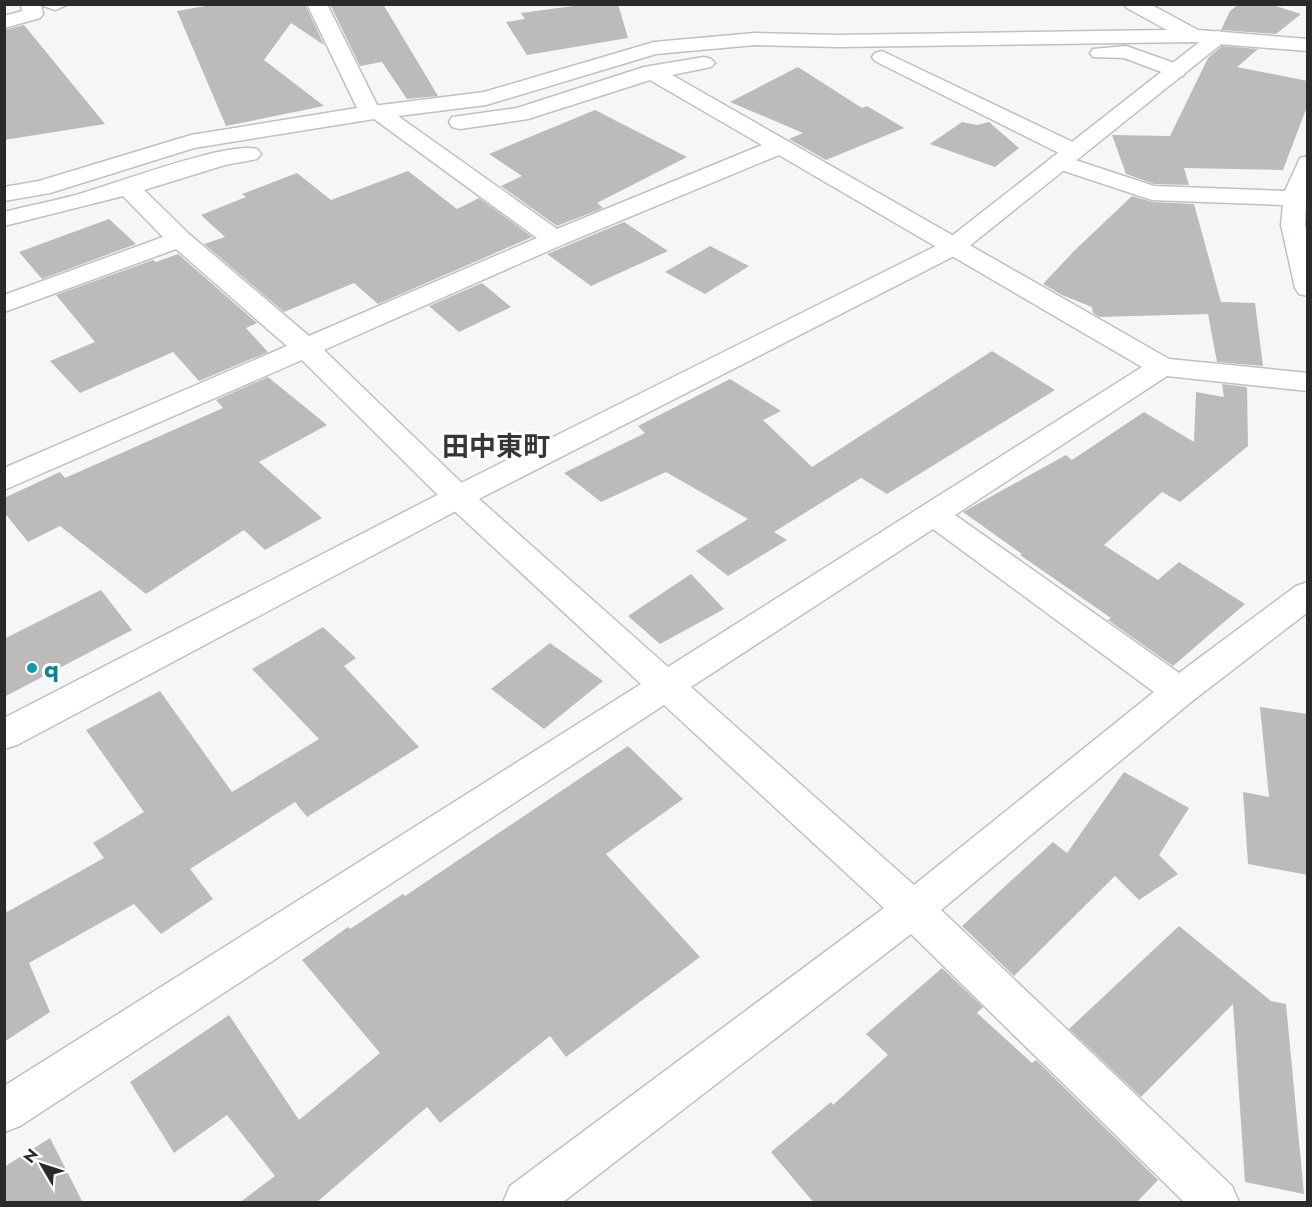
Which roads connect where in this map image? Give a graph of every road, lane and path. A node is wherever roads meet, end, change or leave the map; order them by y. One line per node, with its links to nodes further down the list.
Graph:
1 (31, 4): 6 (street)
2 (43, 4): 3 (lane)
3 (64, 4)
4 (316, 4): 13 (street)
5 (1134, 4): 7 (street)
6 (4, 22)
7 (1193, 36): 8 (street); 13 (street)
8 (1218, 37): 9 (street); 11 (street)
9 (1308, 45)
10 (882, 57): 11 (street); 12 (street); 18 (street)
11 (1175, 71): 18 (street)
12 (652, 72): 14 (street); 16 (street)
13 (374, 112): 14 (street); 21 (street)
14 (401, 130): 15 (street); 25 (street)
15 (370, 135)
16 (780, 146): 25 (street); 26 (street)
17 (267, 152): 20 (street)
18 (1067, 157): 22 (street); 26 (street)
19 (1308, 163): 22 (street)
20 (127, 187): 23 (street); 24 (street)
21 (4, 194)
22 (1302, 199): 27 (street)
23 (4, 219)
24 (180, 239): 28 (street); 29 (street)
25 (555, 239): 29 (street)
26 (953, 247): 30 (street); 33 (street)
27 (1308, 288)
28 (4, 304)
29 (307, 349): 32 (street); 33 (street)
30 (1162, 367): 31 (street); 34 (street)
31 (1308, 382)
32 (4, 480)
33 (458, 497): 36 (street); 38 (street)
34 (933, 514): 36 (street); 37 (street)
35 (1308, 594): 37 (street)
36 (665, 685): 39 (street); 40 (street)
37 (1179, 692): 39 (street)
38 (4, 735)
39 (913, 909): 41 (street); 42 (street)
40 (4, 1111)
41 (526, 1203)
42 (1216, 1203)

